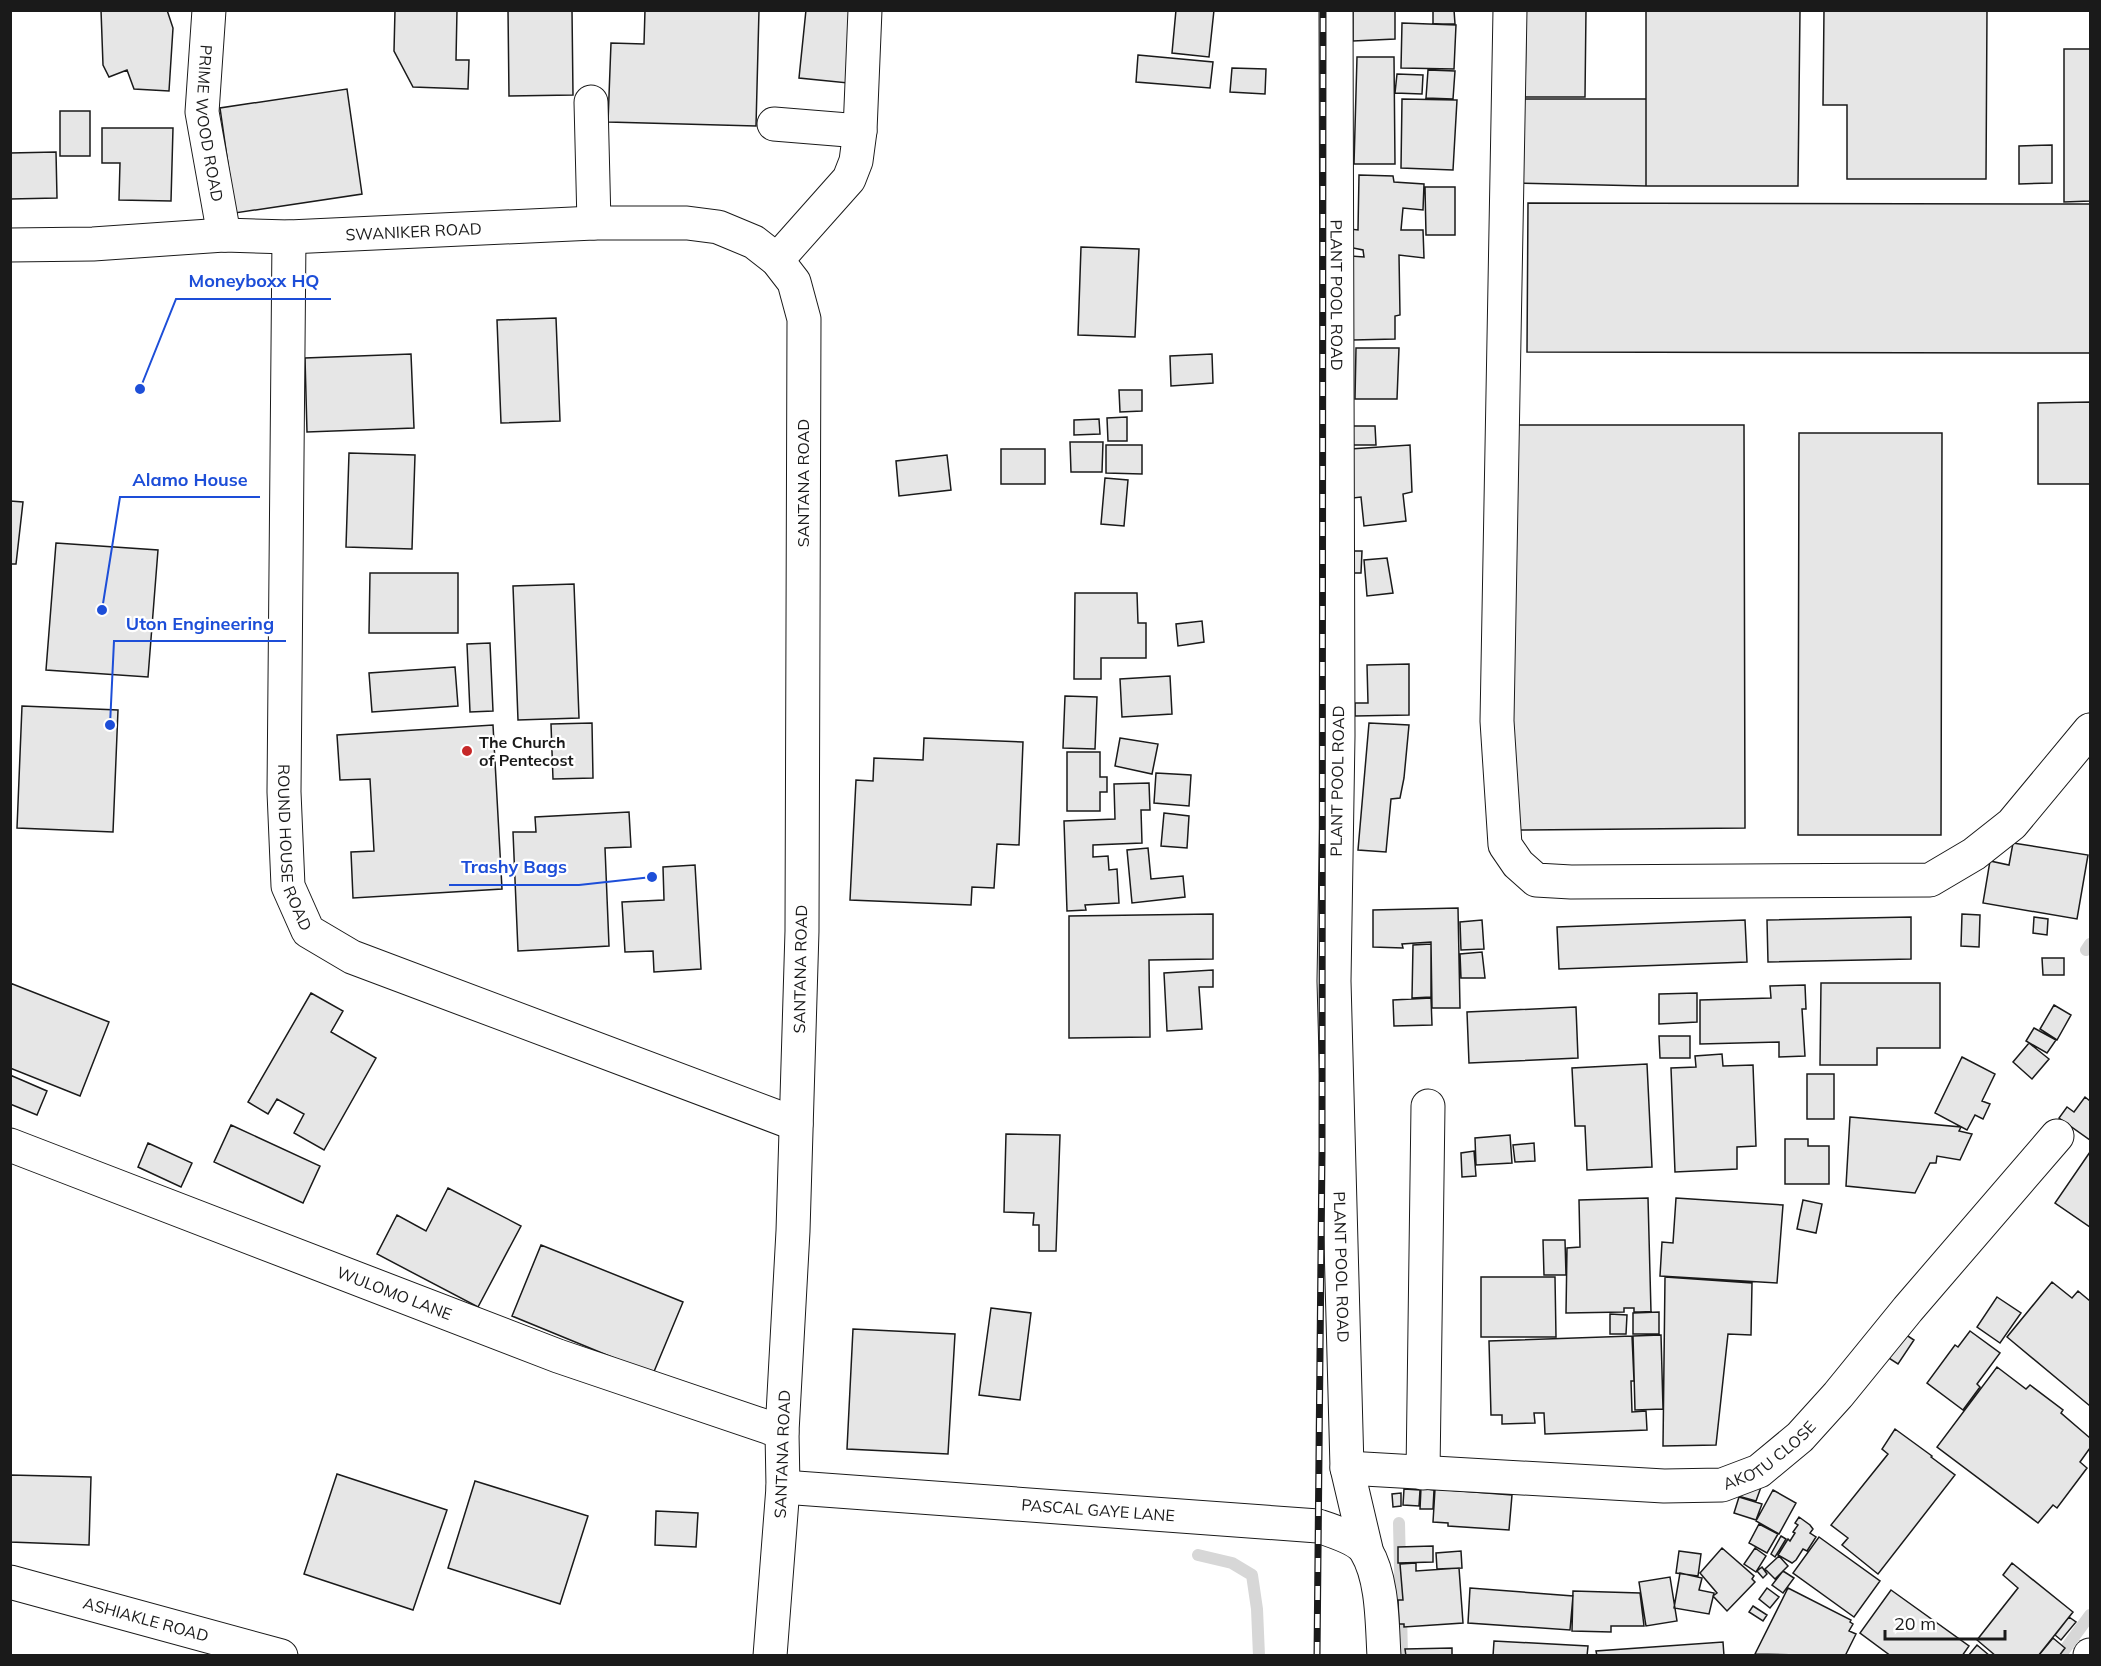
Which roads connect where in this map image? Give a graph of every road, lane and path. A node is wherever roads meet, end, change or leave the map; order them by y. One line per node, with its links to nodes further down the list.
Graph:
1 (209, 10): 9 (street, PRIME WOOD ROAD)
2 (865, 10): 7 (street)
3 (1336, 10): 19 (street, PLANT POOL ROAD)
4 (1510, 10): 13 (street)
5 (591, 102): 8 (street)
6 (774, 124): 7 (street)
7 (860, 131): 12 (street)
8 (594, 224): 10 (street, SWANIKER ROAD); 12 (street, SWANIKER ROAD)
9 (224, 235): 10 (street, SWANIKER ROAD); 11 (street, SWANIKER ROAD)
10 (289, 237): 15 (street, ROUND HOUSE ROAD)
11 (10, 245)
12 (786, 271): 15 (street, SANTANA ROAD)
13 (2091, 730)
14 (1428, 1106): 20 (street)
15 (796, 1124): 18 (street, SANTANA ROAD)
16 (2057, 1136): 20 (street, AKOTU CLOSE)
17 (10, 1144): 18 (street, WULOMO LANE)
18 (782, 1432): 21 (street, SANTANA ROAD)
19 (1347, 1468): 20 (street, AKOTU CLOSE); 22 (street, PLANT POOL ROAD)
20 (1423, 1473)
21 (783, 1486): 22 (street, PASCAL GAYE LANE); 25 (street, SANTANA ROAD)
22 (1366, 1549): 26 (street)
23 (10, 1582): 24 (street, ASHIAKLE ROAD)
24 (270, 1654)
25 (770, 1656)
26 (1384, 1656)

